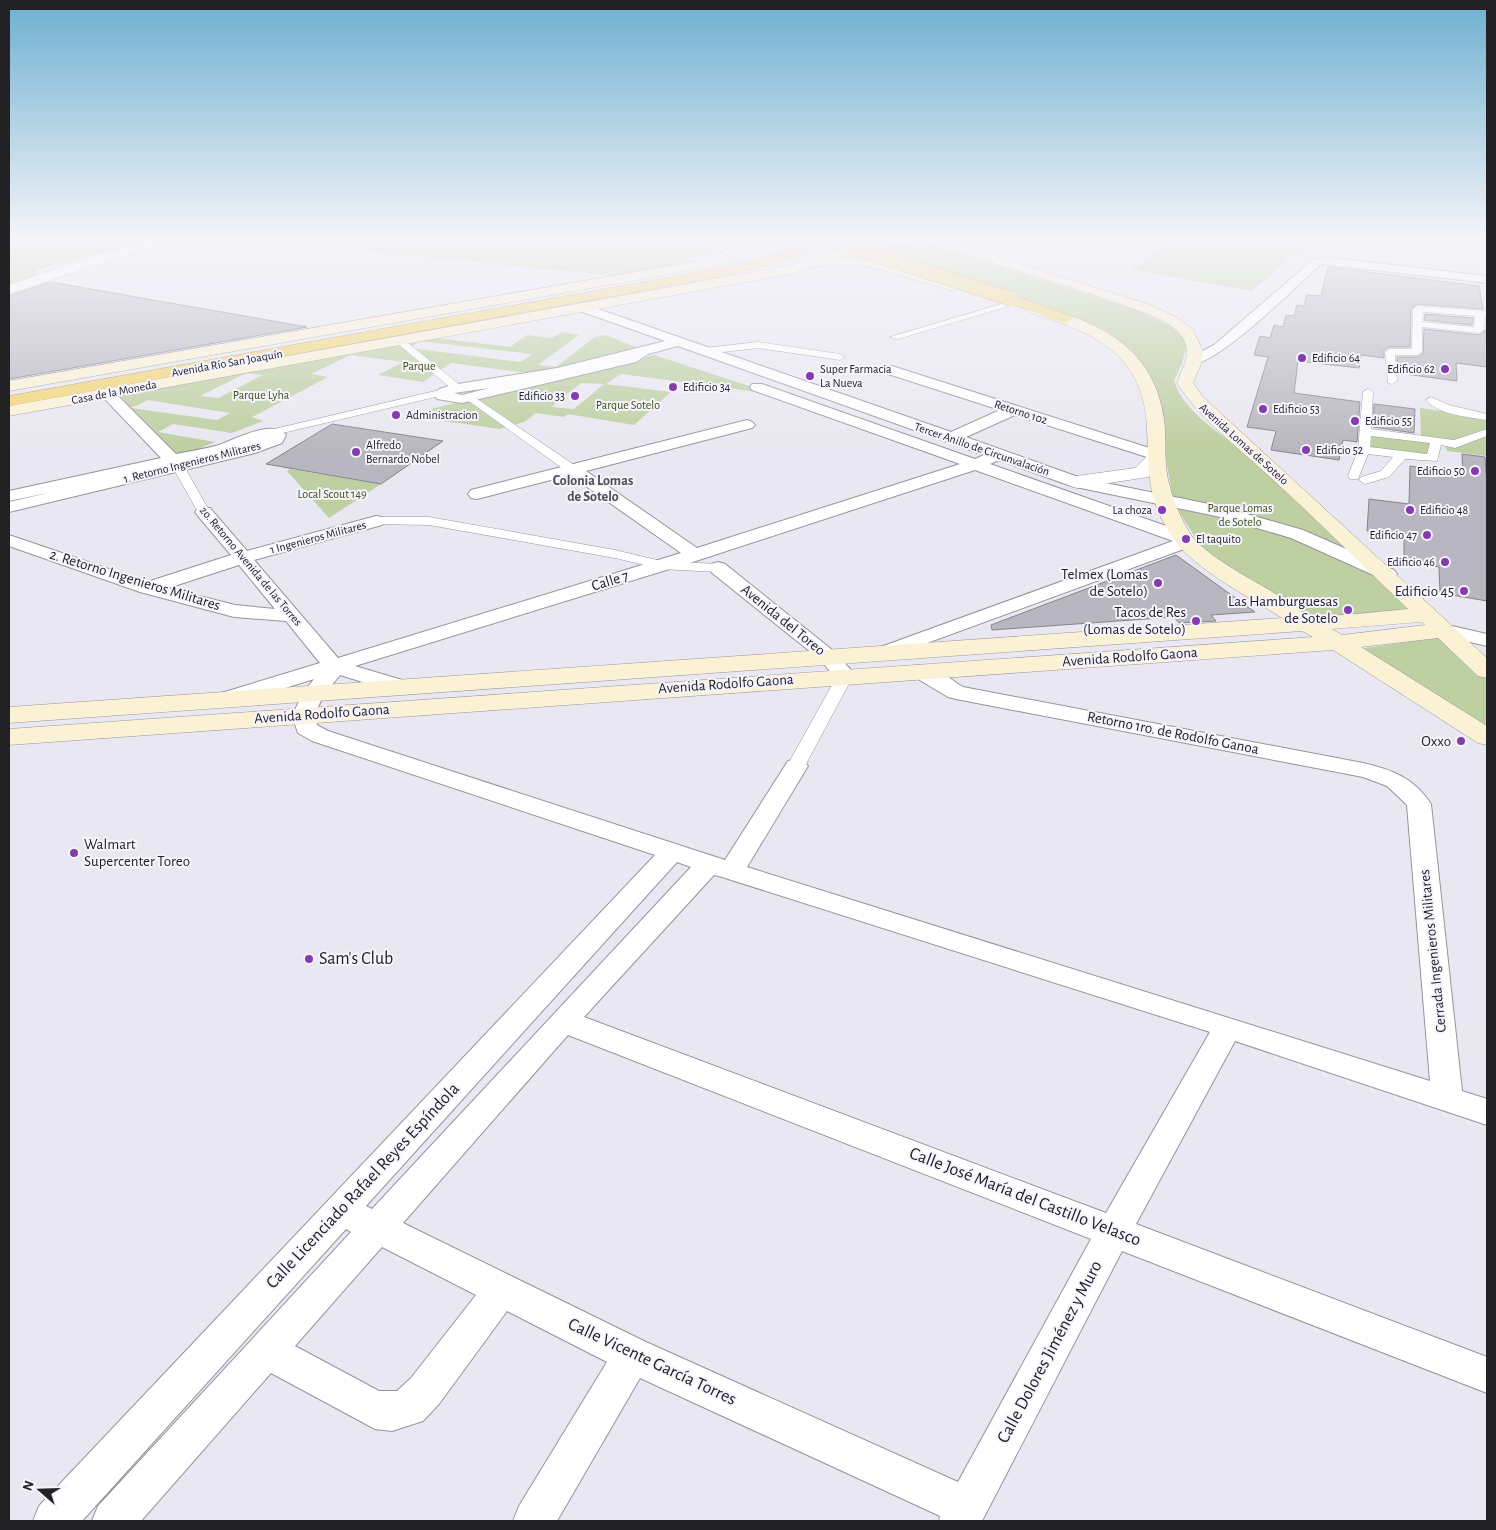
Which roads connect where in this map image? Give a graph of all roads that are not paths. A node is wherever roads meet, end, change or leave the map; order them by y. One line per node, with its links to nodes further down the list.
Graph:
1 (460, 308): 26 (main road, Casa de la Moneda)
2 (493, 308): 23 (highway, Avenida Río San Joaquín)
3 (526, 308): 36 (highway, Avenida Río San Joaquín)
4 (573, 308): 12 (main road, Casa de la Moneda)
5 (585, 308): 18 (street, Tercer Anillo de Circunvalación)
6 (987, 308): 16 (street)
7 (1034, 308): 14 (highway)
8 (1140, 308): 22 (main road, Avenida Lomas de Sotelo)
9 (1263, 308): 22 (street)
10 (1420, 308): 15 (street)
11 (1424, 308): 13 (street)
12 (554, 312): 17 (main road, Casa de la Moneda); 19 (street)
13 (1484, 314): 15 (street)
14 (1066, 319): 50 (main road)
15 (1418, 324): 27 (street)
16 (895, 337)
17 (400, 341): 30 (street); 33 (main road, Casa de la Moneda)
18 (679, 342): 19 (street); 20 (street, Tercer Anillo de Circunvalación)
19 (650, 350): 24 (street); 30 (street); 34 (street)
20 (705, 351): 21 (street); 45 (street, Tercer Anillo de Circunvalación)
21 (840, 357)
22 (1194, 361): 67 (main road, Avenida Lomas de Sotelo)
23 (179, 365): 26 (highway); 32 (highway, Avenida Río San Joaquín)
24 (708, 368)
25 (887, 369): 38 (street, Retorno 102)
26 (106, 371): 29 (main road, Casa de la Moneda)
27 (1392, 381)
28 (745, 382): 52 (street, Tercer Anillo de Circunvalación)
29 (9, 386)
30 (450, 390): 34 (street); 44 (street)
31 (1368, 392): 42 (street)
32 (9, 393)
33 (103, 393): 37 (highway); 39 (main road, Casa de la Moneda); 51 (street, 2o. Retorno Avenida de las Torres)
34 (470, 397): 53 (street)
35 (1432, 400): 40 (street)
36 (9, 401)
37 (9, 406)
38 (1013, 410): 45 (street); 50 (street, Retorno 102)
39 (9, 411)
40 (1487, 417)
41 (747, 425): 53 (street)
42 (1365, 432): 46 (street); 47 (street)
43 (1487, 432): 46 (street)
44 (270, 433): 51 (street, 1. Retorno Ingenieros Militares)
45 (952, 438): 48 (street, Tercer Anillo de Circunvalación)
46 (1438, 442): 49 (street)
47 (1364, 450): 49 (street); 49 (street)
48 (997, 455): 52 (street, Calle 7); 54 (street, Tercer Anillo de Circunvalación)
49 (1402, 455)
50 (1156, 456): 54 (street); 57 (main road)
51 (175, 463): 56 (street, 1. Retorno Ingenieros Militares); 58 (street, 1. Retorno Ingenieros Militares); 59 (street, 2o. Retorno Avenida de las Torres)
52 (974, 465): 62 (street, Tercer Anillo de Circunvalación); 63 (street, Calle 7)
53 (573, 470): 55 (street); 63 (street)
54 (1077, 482): 57 (street, Tercer Anillo de Circunvalación)
55 (477, 494)
56 (9, 496)
57 (1165, 500): 62 (main road); 67 (street, Tercer Anillo de Circunvalación)
58 (9, 507)
59 (204, 512): 64 (street, 2o. Retorno Avenida de las Torres)
60 (376, 521): 64 (street, 1 Ingenieros Militares); 65 (street)
61 (9, 540): 68 (street, 2. Retorno Ingenieros Militares)
62 (1185, 540): 70 (main road); 74 (street)
63 (695, 555): 65 (street, Calle 7)
64 (244, 557): 68 (street, 1 Ingenieros Militares); 69 (street, 2o. Retorno Avenida de las Torres)
65 (661, 566): 66 (street); 76 (street, Calle 7)
66 (718, 568): 75 (street, Avenida del Toreo)
67 (1387, 574): 71 (main road, Avenida Lomas de Sotelo)
68 (147, 588): 69 (street, 2. Retorno Ingenieros Militares)
69 (292, 616): 76 (street, 2o. Retorno Avenida de las Torres)
70 (1305, 622): 71 (main road, Avenida Rodolfo Gaona); 73 (main road); 74 (main road, Avenida Rodolfo Gaona)
71 (1435, 623): 72 (street); 73 (main road, Avenida Rodolfo Gaona); 78 (main road, Avenida Lomas de Sotelo)
72 (1487, 640)
73 (1337, 642): 77 (main road, Avenida Rodolfo Gaona); 85 (main road)
74 (882, 653): 75 (main road, Avenida Rodolfo Gaona)
75 (828, 657): 79 (street, Avenida del Toreo); 80 (main road, Avenida Rodolfo Gaona)
76 (335, 667): 80 (street); 81 (street, Calle 7); 82 (street)
77 (921, 671): 79 (main road, Avenida Rodolfo Gaona); 87 (street, Retorno 1ro. de Rodolfo Ganoa)
78 (1487, 671)
79 (845, 676): 82 (main road, Avenida Rodolfo Gaona); 86 (street)
80 (402, 687): 82 (main road, Avenida Rodolfo Gaona)
81 (220, 701): 82 (main road, Avenida Rodolfo Gaona); 83 (main road, Avenida Rodolfo Gaona)
82 (309, 704): 84 (main road, Avenida Rodolfo Gaona); 88 (street)
83 (9, 715)
84 (9, 737)
85 (1487, 737)
86 (796, 766): 89 (street)
87 (1419, 804): 92 (street, Cerrada Ingenieros Militares)
88 (673, 851): 89 (street); 94 (street, Calle Licenciado Rafael Reyes Espíndola)
89 (720, 867): 90 (street); 91 (street)
90 (562, 1020): 95 (street); 96 (street, Calle José María del Castillo Velasco)
91 (1228, 1027): 92 (street); 96 (street, Calle Dolores Jiménez y Muro)
92 (1447, 1099): 93 (street)
93 (1487, 1112)
94 (340, 1211): 95 (street, Calle Vicente García Torres); 103 (street, Calle Licenciado Rafael Reyes Espíndola)
95 (377, 1227): 97 (street, Calle Vicente García Torres); 98 (street)
96 (1114, 1231): 100 (street, Calle José María del Castillo Velasco); 101 (street, Calle Dolores Jiménez y Muro)
97 (502, 1289): 98 (street); 99 (street, Calle Vicente García Torres)
98 (266, 1350): 102 (street)
99 (632, 1355): 101 (street, Calle Vicente García Torres); 104 (street)
100 (1487, 1375)
101 (963, 1514)
102 (121, 1519)
103 (54, 1521)
104 (534, 1521)

